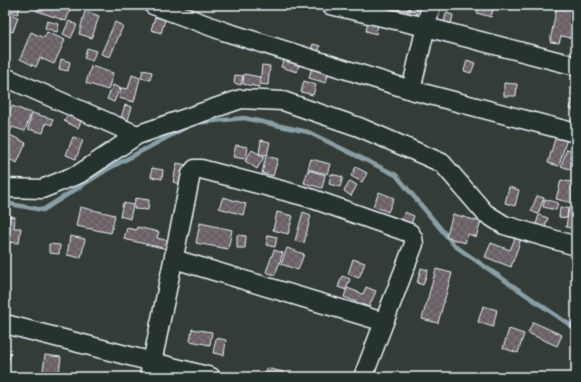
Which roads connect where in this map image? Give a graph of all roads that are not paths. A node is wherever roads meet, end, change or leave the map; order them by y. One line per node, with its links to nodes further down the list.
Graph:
1 (153, 5): 7 (street)
2 (330, 5): 4 (street)
3 (431, 5): 4 (street)
4 (426, 27): 5 (street); 7 (street)
5 (576, 66)
6 (5, 77): 9 (street)
7 (411, 90): 8 (street)
8 (576, 133)
9 (137, 135): 10 (street); 11 (street)
10 (5, 188)
11 (576, 246)
12 (174, 259): 13 (street); 13 (street); 15 (street)
13 (384, 322): 17 (street)
14 (5, 324): 15 (street)
15 (151, 370): 16 (street)
16 (211, 377)
17 (363, 377)

